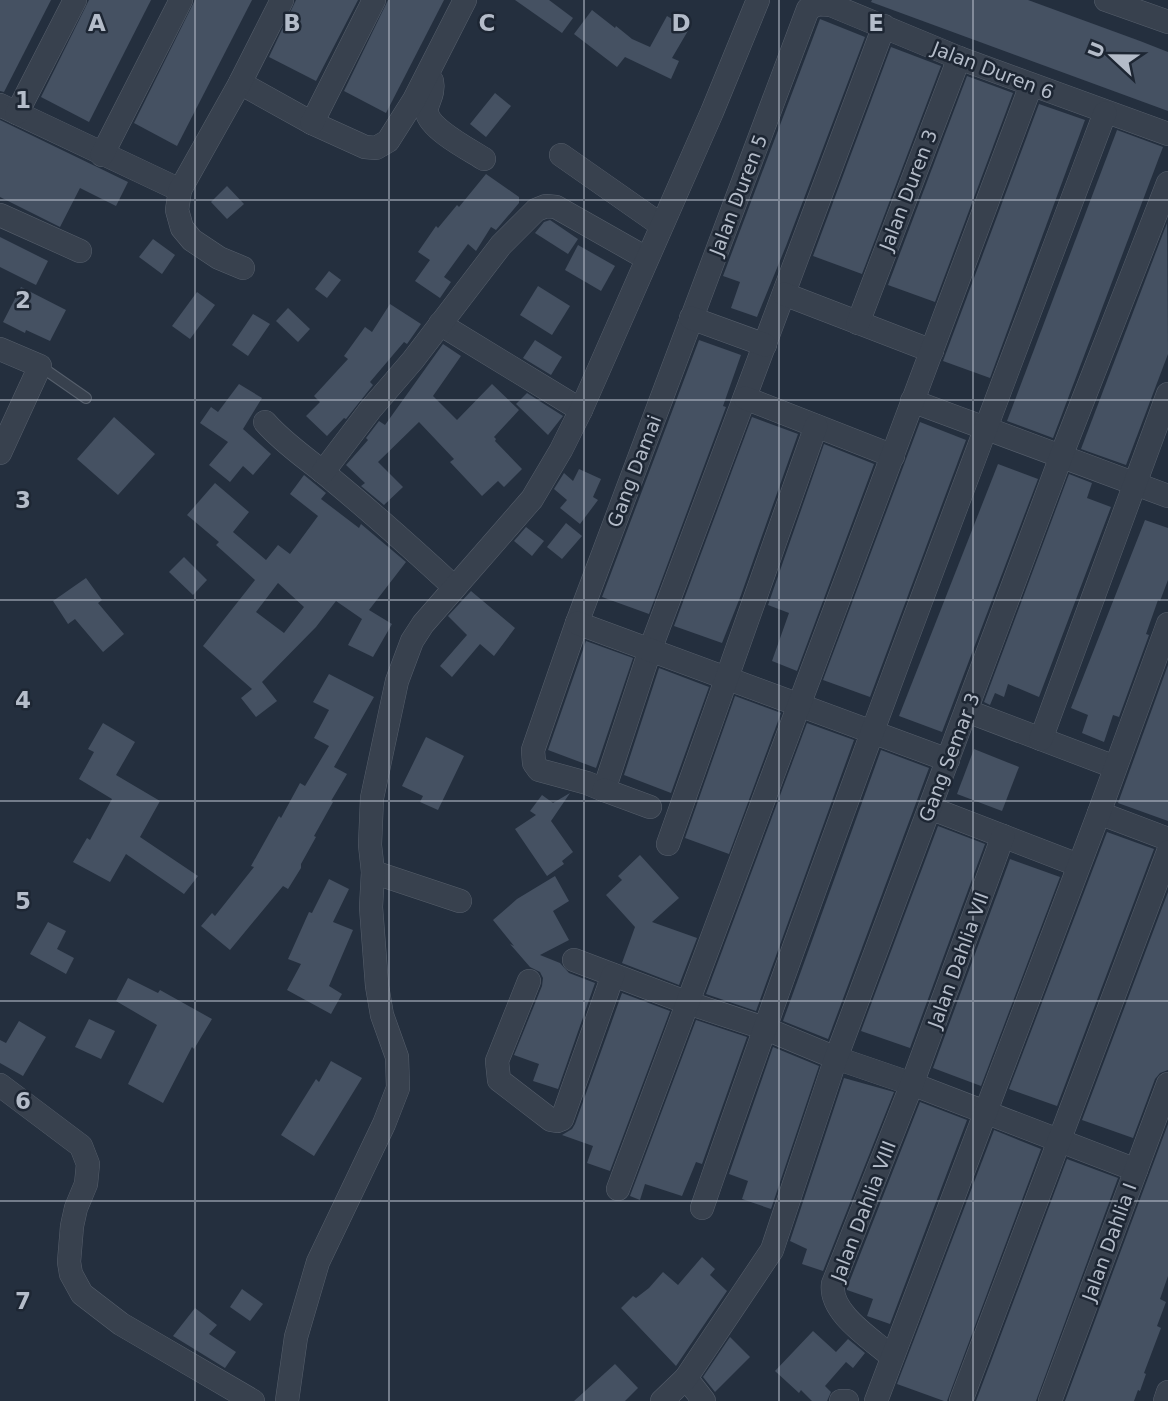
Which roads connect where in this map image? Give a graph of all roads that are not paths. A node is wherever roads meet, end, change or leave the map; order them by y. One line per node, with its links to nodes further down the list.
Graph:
1 (75, 0): 15 (street)
2 (181, 0): 19 (street)
3 (282, 0): 13 (street)
4 (374, 0): 17 (street)
5 (465, 0): 12 (street)
6 (758, 0): 25 (street)
7 (1106, 0): 9 (street)
8 (818, 4): 10 (street, Jalan Duren 6); 30 (street, Jalan Duren 5)
9 (1168, 22)
10 (884, 26): 11 (street, Jalan Duren 6); 29 (street)
11 (958, 58): 14 (street, Jalan Duren 6); 31 (street, Jalan Duren 3)
12 (427, 75): 17 (street); 21 (street)
13 (240, 83): 17 (street); 23 (street)
14 (1031, 85): 16 (street, Jalan Duren 6); 35 (street)
15 (9, 109): 19 (street)
16 (1105, 113): 18 (street, Jalan Duren 6); 44 (street)
17 (312, 123)
18 (1168, 134)
19 (102, 155): 23 (street)
20 (561, 155): 25 (street)
21 (484, 159)
22 (1168, 183): 47 (street, Gang Semar 3)
23 (180, 190): 28 (street)
24 (0, 215): 26 (street)
25 (661, 225): 27 (street)
26 (80, 251)
27 (646, 258): 32 (street); 41 (street)
28 (243, 268)
29 (783, 294): 31 (street); 33 (street)
30 (691, 318): 33 (street); 52 (street, Gang Damai)
31 (858, 323): 35 (street)
32 (440, 324): 41 (street); 48 (street)
33 (765, 345): 39 (street)
34 (0, 349): 36 (street)
35 (932, 351): 40 (street)
36 (40, 366): 38 (lane); 45 (street)
37 (1168, 394): 49 (street)
38 (86, 398)
39 (745, 398): 43 (street); 54 (street)
40 (912, 401): 44 (street); 46 (street)
41 (581, 410): 51 (street)
42 (265, 422): 48 (street)
43 (816, 426): 46 (street); 55 (street)
44 (985, 428): 47 (street); 58 (street)
45 (0, 453)
46 (893, 456): 56 (street)
47 (1061, 456): 49 (street); 57 (street, Gang Semar 3)
48 (323, 472): 51 (street)
49 (1135, 484): 50 (street); 59 (street)
50 (1168, 496)
51 (454, 587): 71 (street)
52 (577, 623): 54 (street); 62 (street, Gang Damai)
53 (1168, 624): 61 (street)
54 (650, 650): 55 (street); 62 (street)
55 (727, 678): 56 (street); 68 (street)
56 (799, 705): 58 (street); 76 (street)
57 (967, 711): 59 (street); 60 (street, Gang Semar 3)
58 (872, 732): 60 (street); 77 (street)
59 (1041, 738): 61 (street)
60 (948, 761): 64 (street, Gang Semar 3)
61 (1115, 767): 65 (street)
62 (604, 790): 63 (street)
63 (650, 807)
64 (930, 808): 66 (street); 78 (street, Gang Semar 3)
65 (1099, 813): 67 (street); 70 (street)
66 (1003, 836): 70 (street); 79 (street, Jalan Dahlia VII)
67 (1168, 839)
68 (668, 845)
69 (1168, 852): 83 (street)
70 (1078, 865): 82 (street)
71 (373, 872): 72 (street); 91 (street)
72 (460, 901)
73 (574, 960): 74 (street)
74 (613, 975): 75 (street); 76 (street)
75 (529, 981)
76 (688, 1003): 77 (street); 85 (street)
77 (764, 1028): 78 (street); 86 (street)
78 (836, 1058): 79 (street); 88 (street, Gang Semar 3)
79 (912, 1084): 82 (street); 87 (street, Jalan Dahlia VIII)
80 (1168, 1084): 84 (street, Jalan Dahlia I)
81 (0, 1085): 90 (street)
82 (984, 1113): 83 (street); 87 (street)
83 (1059, 1142): 84 (street); 95 (street)
84 (1136, 1170): 96 (street, Jalan Dahlia I)
85 (618, 1189)
86 (702, 1208)
87 (892, 1357): 94 (street)
88 (686, 1378): 92 (street, Gang Semar 3); 93 (street)
89 (1168, 1392): 97 (street)
90 (253, 1401)
91 (287, 1401)
92 (662, 1401)
93 (704, 1401)
94 (876, 1401)
95 (961, 1401)
96 (1050, 1401)
97 (1165, 1401)

